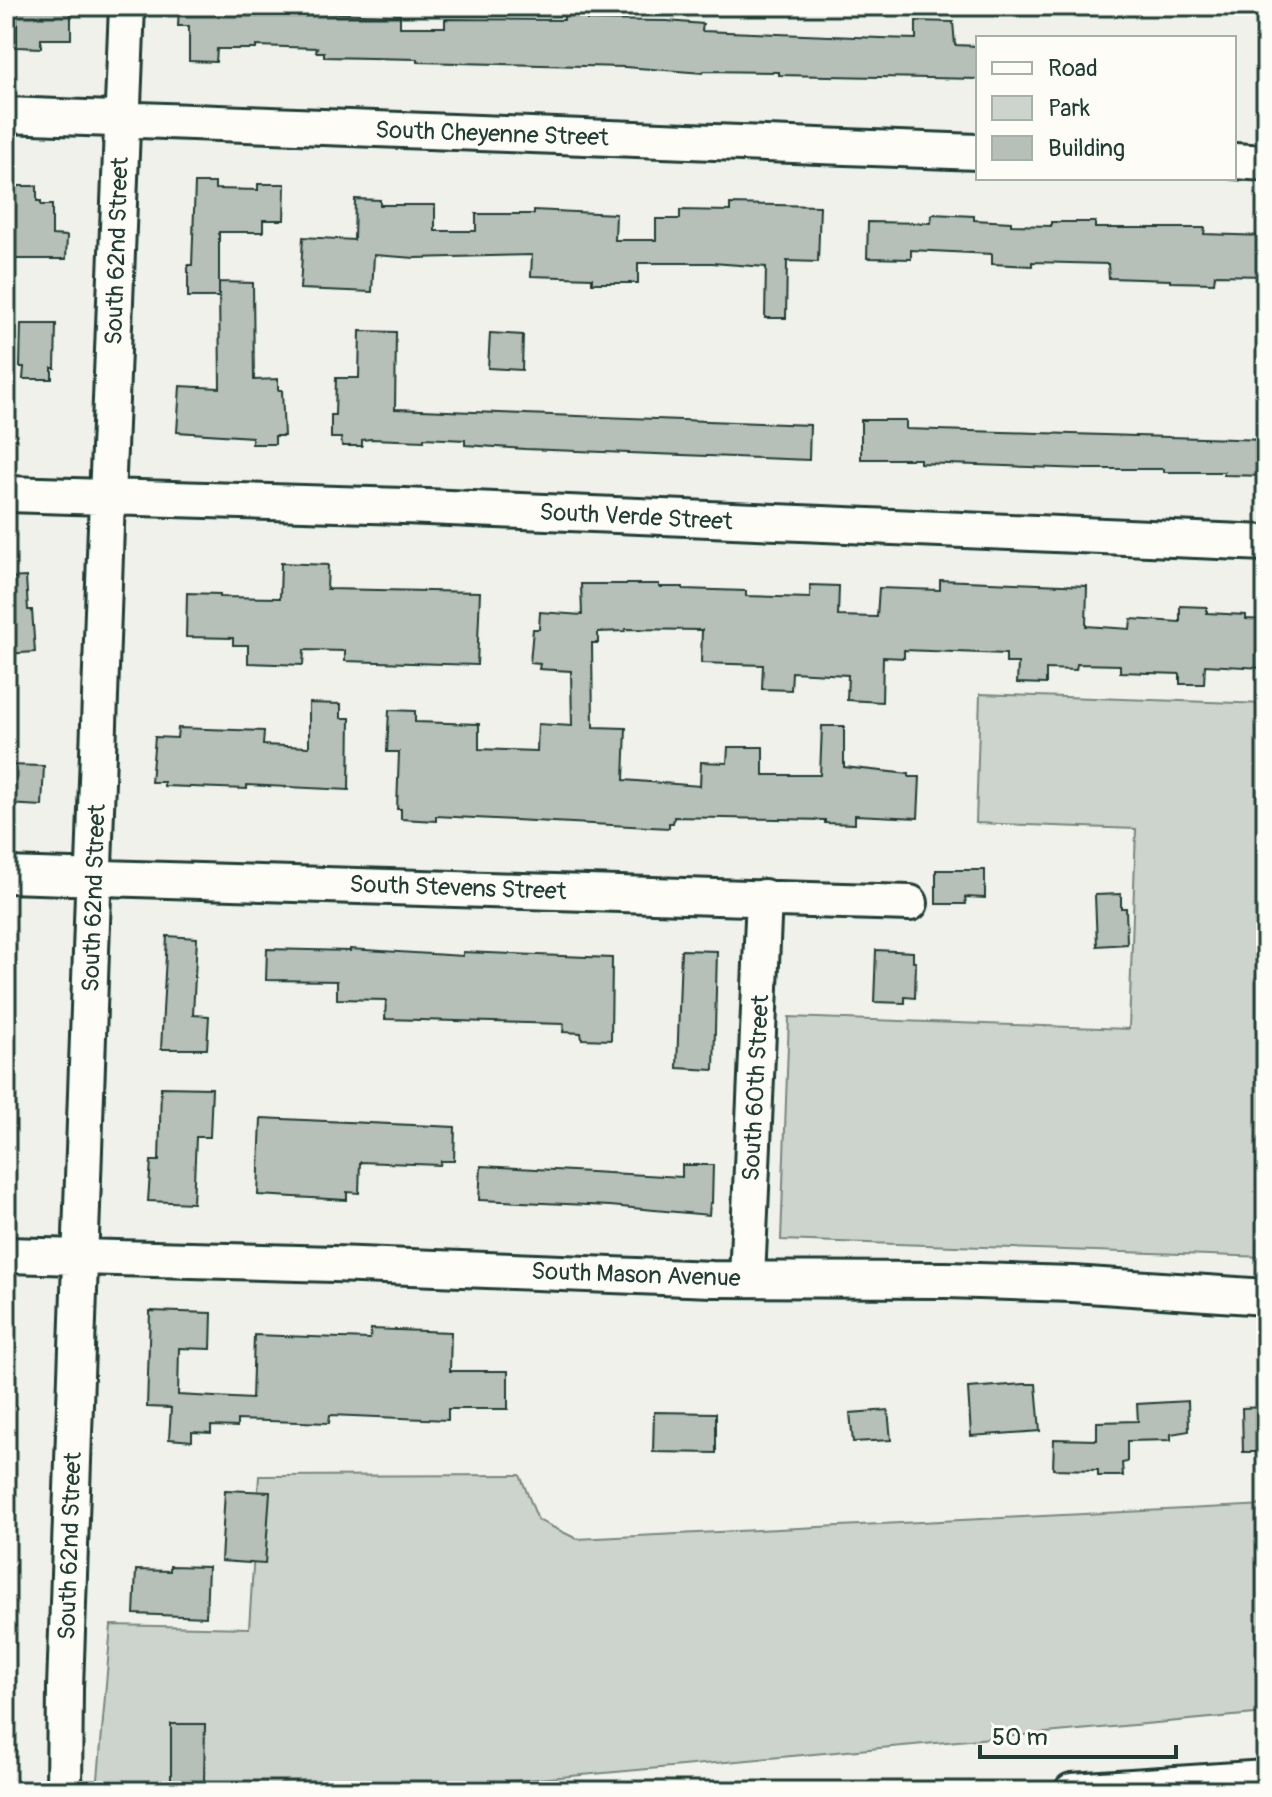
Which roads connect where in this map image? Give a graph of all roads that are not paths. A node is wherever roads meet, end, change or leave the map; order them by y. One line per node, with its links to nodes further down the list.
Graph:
1 (127, 6): 3 (street, South 62nd Street)
2 (6, 115): 3 (street, South Cheyenne Street)
3 (123, 120): 4 (street, South Cheyenne Street); 8 (street, South 62nd Street)
4 (976, 152)
5 (1236, 161): 6 (street)
6 (1266, 163)
7 (6, 494): 8 (street, South Verde Street)
8 (107, 498): 9 (street, South Verde Street); 11 (street, South 62nd Street)
9 (1266, 543)
10 (6, 875): 11 (street, South Stevens Street)
11 (95, 878): 12 (street, South Stevens Street); 15 (street, South 62nd Street)
12 (764, 897): 13 (street, South Stevens Street); 16 (street, South 60th Street)
13 (910, 903)
14 (6, 1255): 15 (street, South Mason Avenue)
15 (81, 1257): 16 (street, South Mason Avenue); 19 (street, South 62nd Street)
16 (747, 1279): 17 (street, South Mason Avenue)
17 (1266, 1297)
18 (1266, 1778): 20 (street)
19 (64, 1791)
20 (1072, 1791)

